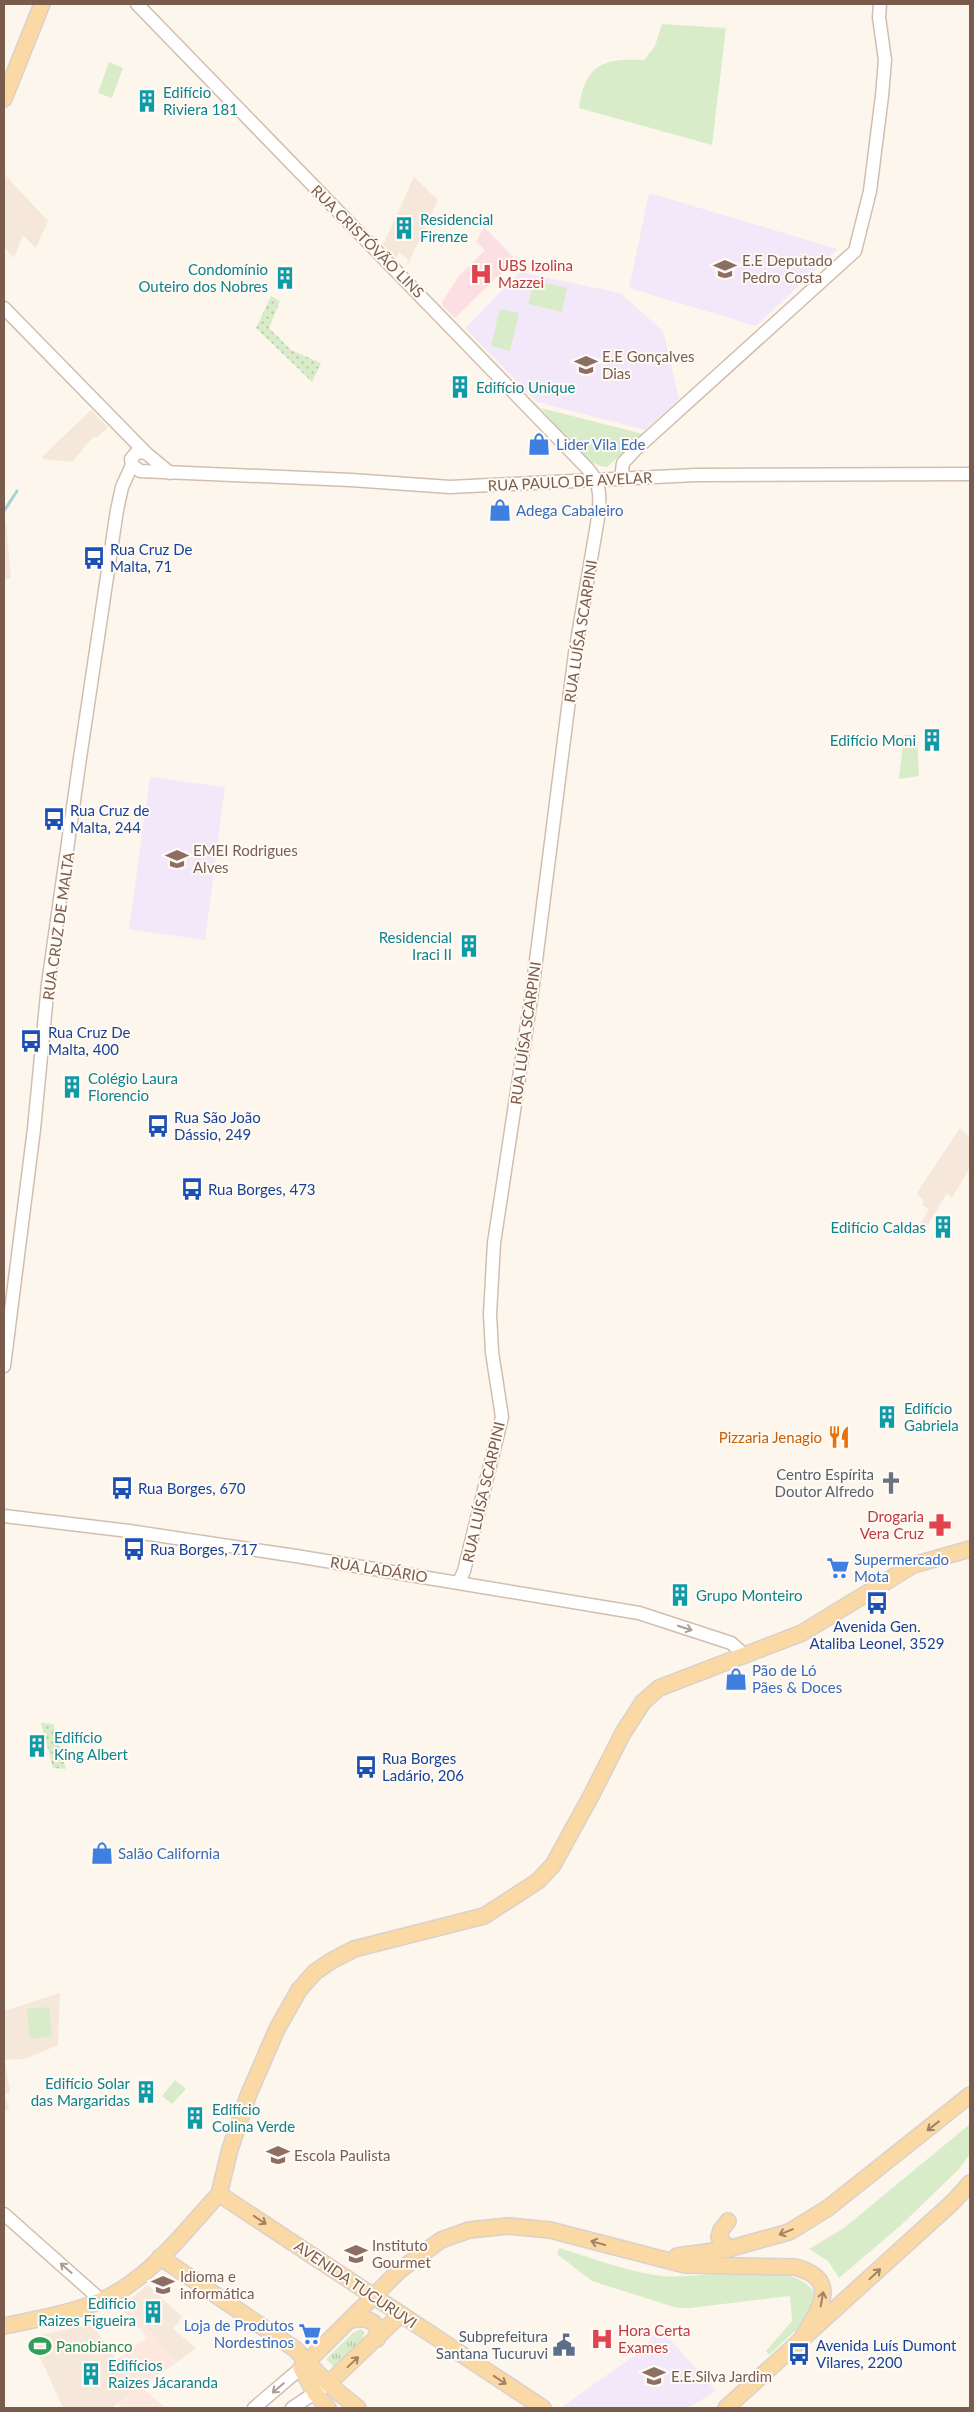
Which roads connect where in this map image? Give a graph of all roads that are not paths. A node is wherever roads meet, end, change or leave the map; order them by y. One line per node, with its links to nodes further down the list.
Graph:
1 (42, 4): 4 (main road)
2 (137, 4): 12 (street, RUA CRISTÓVÃO LINS)
3 (880, 4): 11 (street)
4 (4, 99)
5 (4, 308): 6 (street)
6 (127, 435): 7 (street); 8 (street)
7 (148, 455): 8 (street, RUA CRUZ DE MALTA); 9 (street)
8 (137, 466): 9 (street, RUA PAULO DE AVELAR); 13 (street, RUA CRUZ DE MALTA)
9 (170, 473): 12 (street, RUA PAULO DE AVELAR)
10 (970, 474): 11 (street, RUA PAULO DE AVELAR)
11 (621, 479): 12 (street, RUA PAULO DE AVELAR)
12 (596, 480): 16 (street, RUA LUÍSA SCARPINI)
13 (4, 1366)
14 (4, 1516): 16 (street, RUA LADÁRIO)
15 (970, 1549): 17 (main road)
16 (459, 1582): 17 (street, RUA LADÁRIO, one-way to 17)
17 (746, 1655): 20 (main road)
18 (970, 2095): 23 (main road, one-way to 23)
19 (970, 2183): 32 (main road, one-way to 19)
20 (219, 2194): 25 (main road); 26 (main road, AVENIDA TUCURUVI, one-way to 26)
21 (4, 2214): 27 (street, one-way to 21)
22 (728, 2221): 23 (main road)
23 (728, 2249): 24 (main road)
24 (646, 2255): 26 (main road, one-way to 26); 32 (main road, one-way to 24)
25 (160, 2257): 27 (main road); 33 (main road)
26 (375, 2297): 28 (main road, AVENIDA TUCURUVI); 29 (main road)
27 (102, 2301): 30 (main road)
28 (401, 2314): 31 (main road); 39 (main road, AVENIDA TUCURUVI, one-way to 39)
29 (351, 2320): 31 (main road); 33 (main road)
30 (4, 2326)
31 (377, 2339): 34 (main road, one-way to 31)
32 (800, 2341): 40 (main road)
33 (304, 2365): 34 (main road); 35 (street, one-way to 35)
34 (322, 2388): 36 (street); 37 (main road); 38 (main road)
35 (254, 2408)
36 (292, 2408)
37 (328, 2408)
38 (358, 2408)
39 (543, 2408)
40 (726, 2408)

